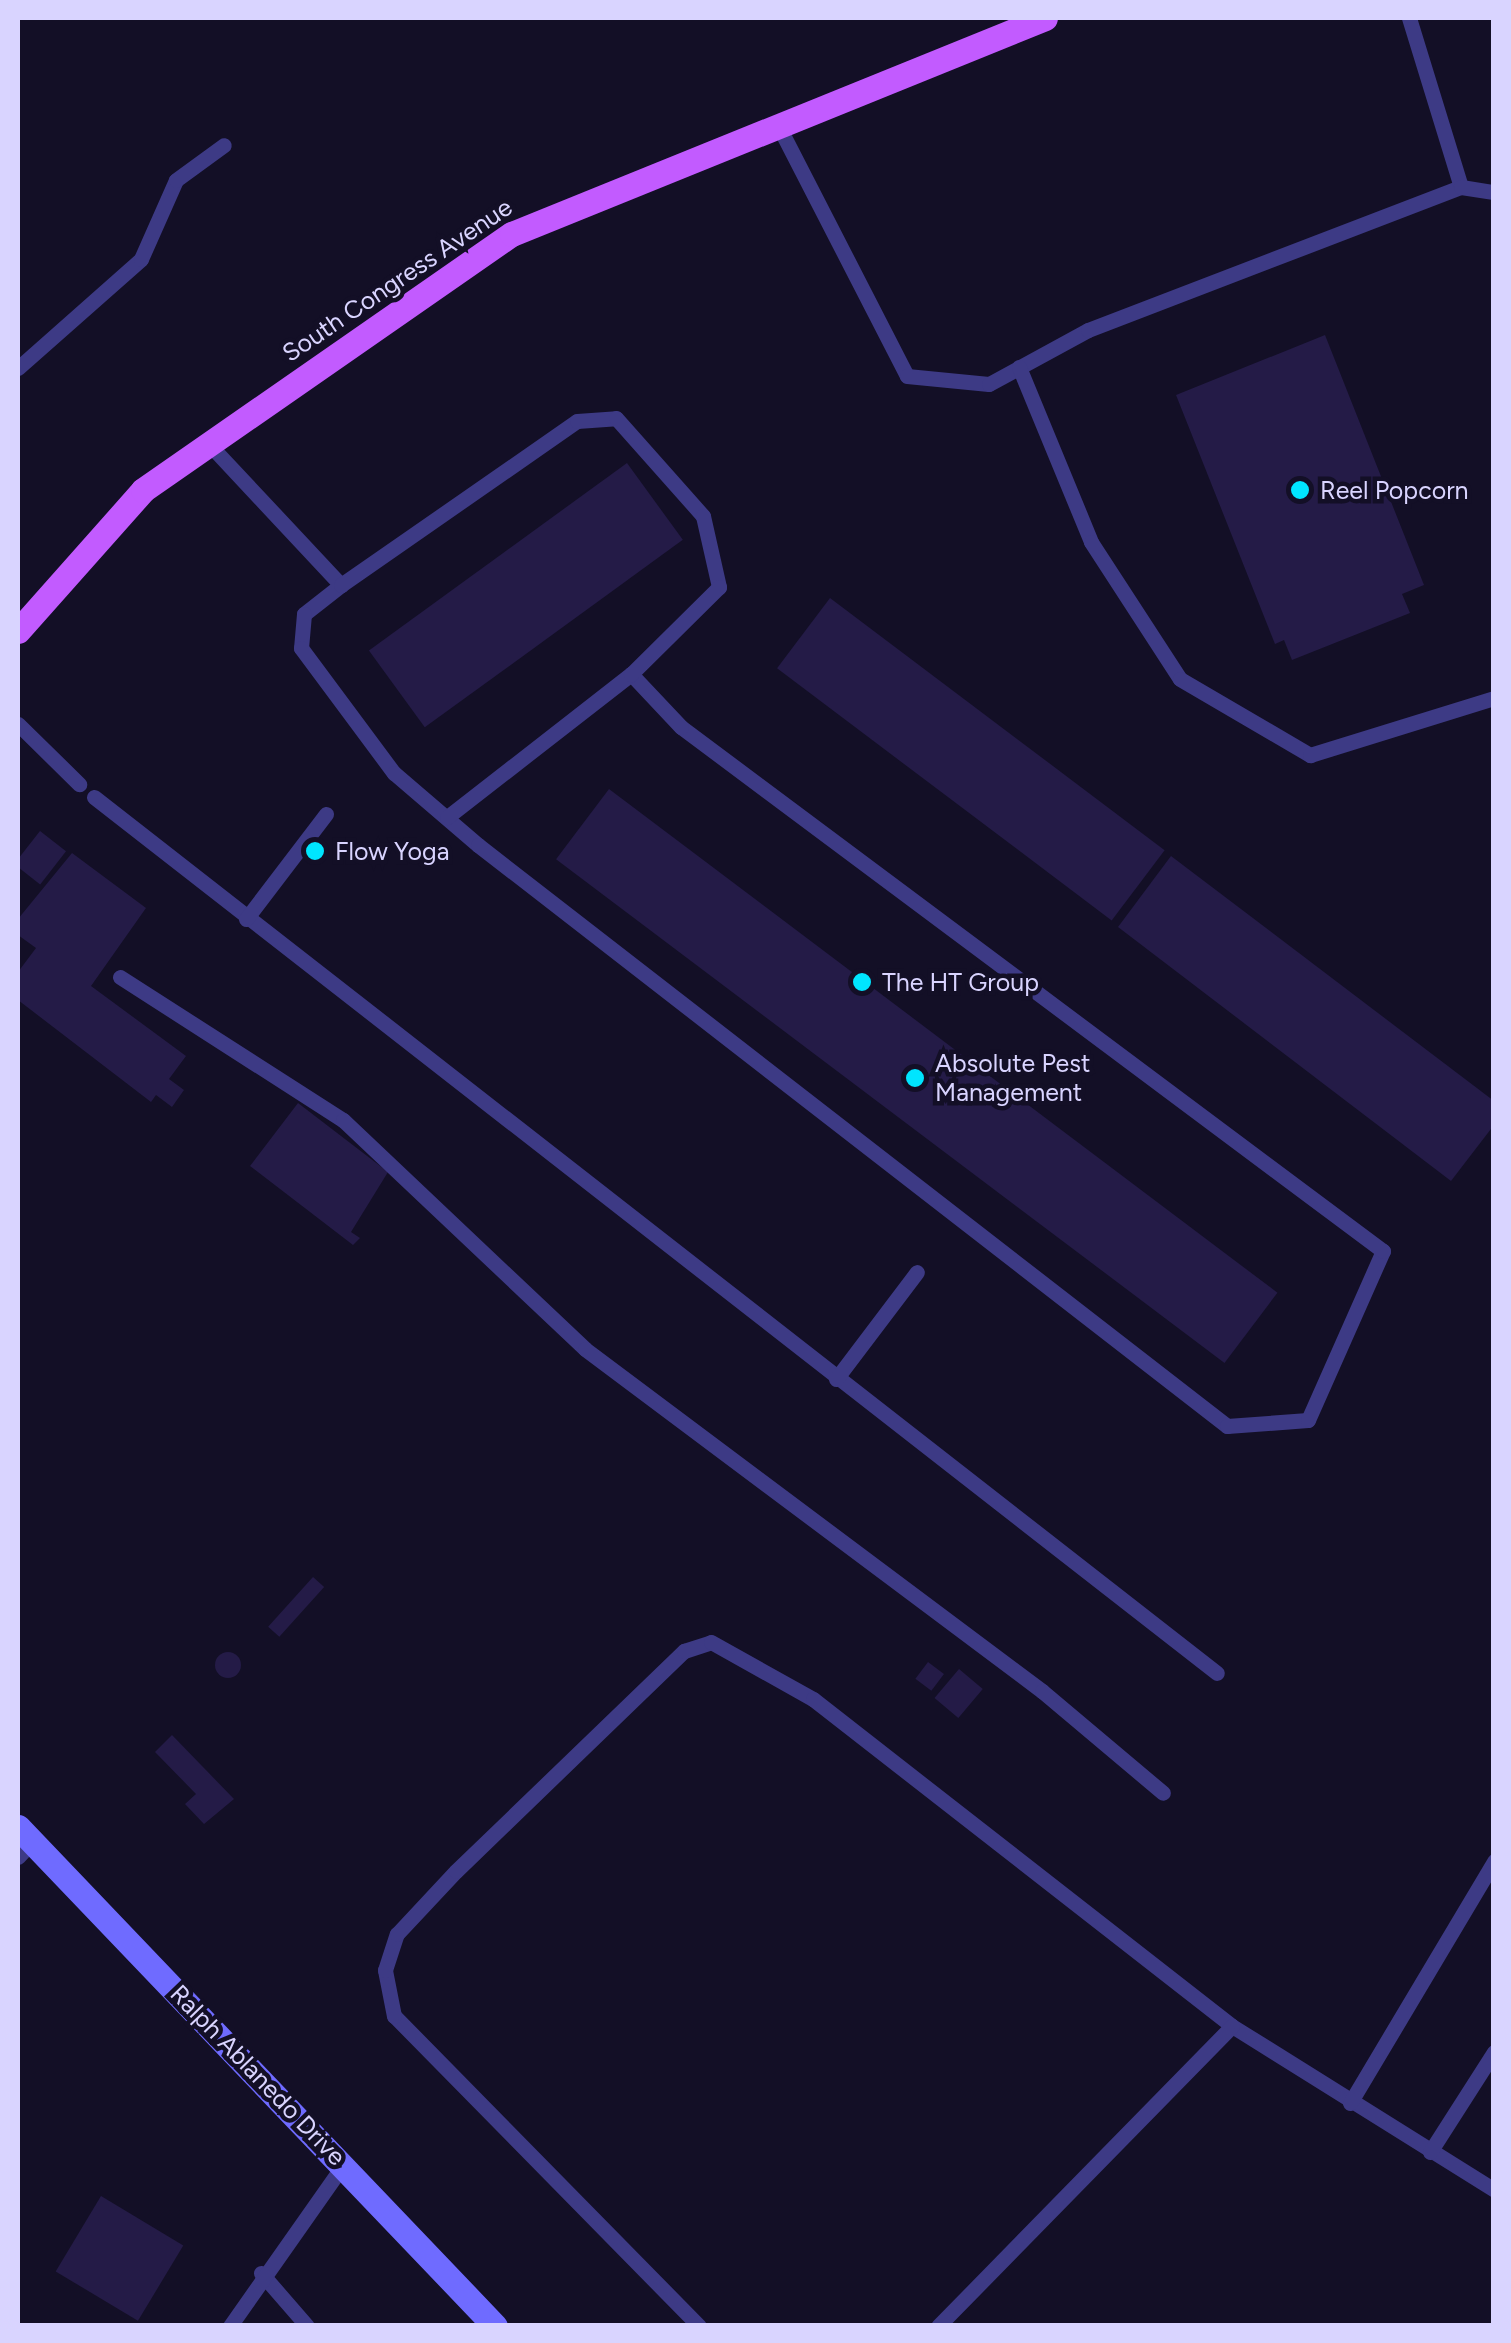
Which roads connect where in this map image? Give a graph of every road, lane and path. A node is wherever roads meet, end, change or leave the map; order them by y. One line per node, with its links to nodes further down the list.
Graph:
1 (1046, 18): 3 (main road, South Congress Avenue)
2 (1409, 18): 5 (lane)
3 (777, 124): 8 (lane); 9 (main road, South Congress Avenue)
4 (224, 145): 7 (lane)
5 (1461, 187): 6 (lane); 8 (lane)
6 (1494, 192)
7 (18, 368)
8 (1019, 368): 13 (lane)
9 (208, 443): 10 (lane); 11 (main road, South Congress Avenue)
10 (341, 585): 12 (lane); 18 (lane)
11 (18, 631)
12 (631, 674): 18 (lane); 18 (lane)
13 (1494, 698)
14 (18, 724): 15 (lane)
15 (79, 784)
16 (94, 797): 19 (lane)
17 (326, 814): 19 (lane)
18 (448, 817)
19 (246, 919): 22 (lane)
20 (120, 977): 24 (lane)
21 (917, 1272): 22 (lane)
22 (836, 1379): 23 (lane)
23 (1217, 1673)
24 (1163, 1794)
25 (22, 1842): 31 (street, Ralph Ablanedo Drive)
26 (1494, 1862): 29 (lane)
27 (1232, 2026): 29 (lane); 37 (lane); 38 (lane)
28 (1494, 2052): 30 (lane)
29 (1350, 2103): 30 (lane)
30 (1430, 2152): 32 (lane)
31 (344, 2164): 33 (lane); 36 (street, Ralph Ablanedo Drive)
32 (1494, 2190)
33 (261, 2273): 34 (lane); 35 (lane)
34 (230, 2326)
35 (307, 2326)
36 (495, 2326)
37 (698, 2326)
38 (938, 2326)

